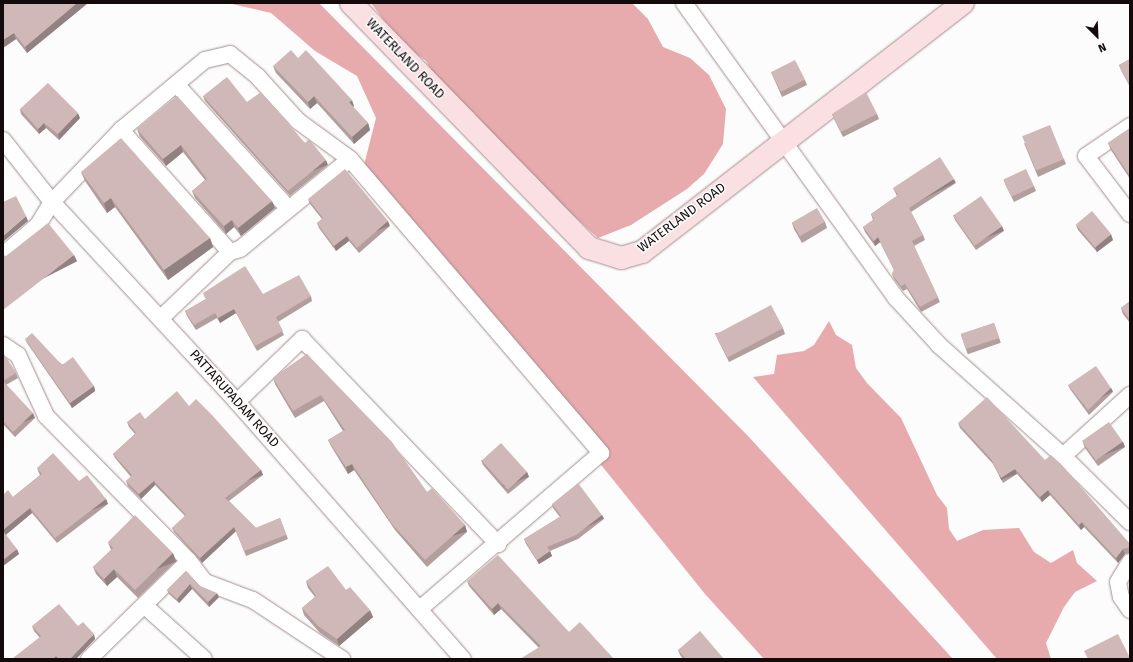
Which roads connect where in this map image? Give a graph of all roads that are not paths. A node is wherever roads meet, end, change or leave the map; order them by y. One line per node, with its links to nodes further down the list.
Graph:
1 (351, 3): 8 (main road, WATERLAND ROAD)
2 (684, 3): 8 (street)
3 (963, 3): 8 (main road, WATERLAND ROAD)
4 (176, 84): 6 (street); 9 (street); 11 (street)
5 (1130, 126): 12 (street)
6 (121, 130): 10 (street); 13 (street)
7 (3, 140): 10 (street, PATTARUPADAM ROAD)
8 (784, 140): 19 (street)
9 (350, 159): 11 (street); 21 (street)
10 (52, 202): 14 (street); 15 (street, PATTARUPADAM ROAD)
11 (288, 208): 13 (street)
12 (1130, 214)
13 (230, 252): 15 (street)
14 (3, 255)
15 (161, 318): 18 (street, PATTARUPADAM ROAD)
16 (3, 345): 22 (street)
17 (1130, 395): 19 (street)
18 (237, 402): 21 (street); 25 (street, PATTARUPADAM ROAD)
19 (1063, 456): 20 (street)
20 (1130, 522)
21 (498, 544): 25 (street)
22 (190, 561): 24 (street); 29 (street)
23 (1130, 562): 26 (street)
24 (145, 606): 27 (street); 28 (street)
25 (421, 608): 30 (street, PATTARUPADAM ROAD)
26 (1130, 610)
27 (89, 659)
28 (204, 659)
29 (342, 659)
30 (463, 659)

